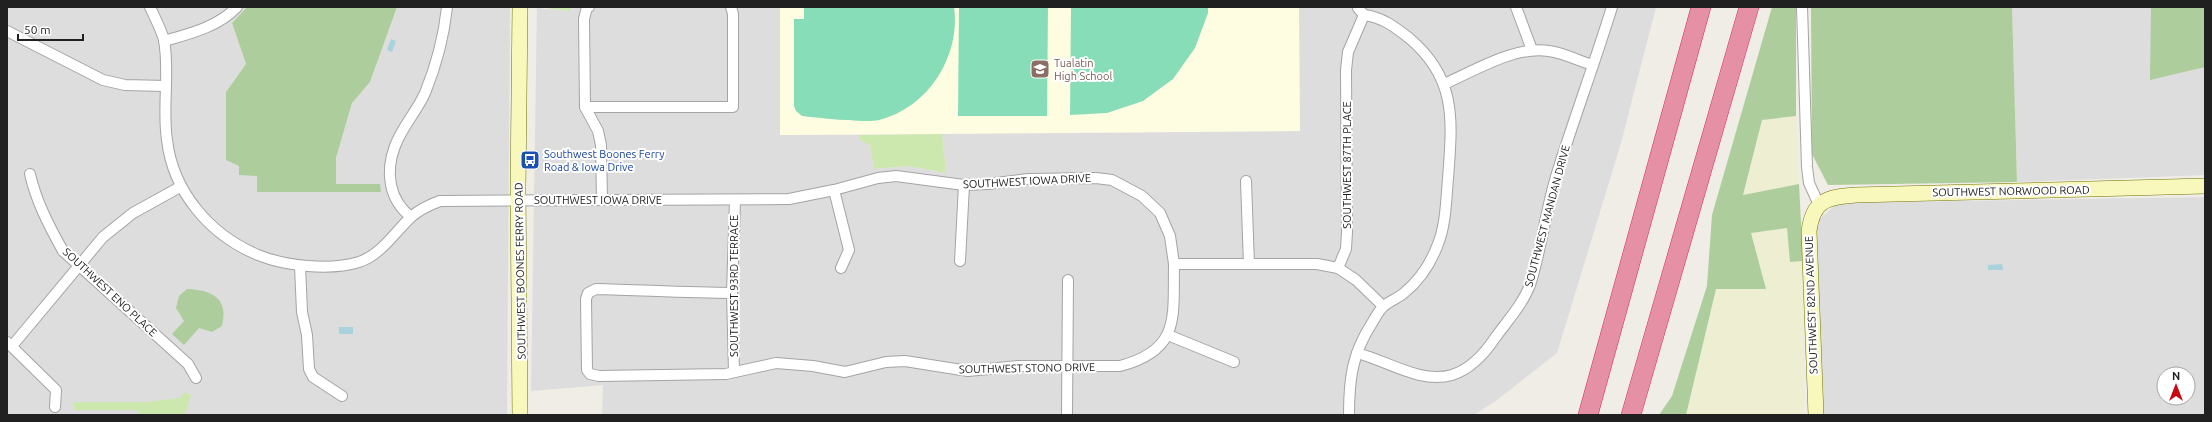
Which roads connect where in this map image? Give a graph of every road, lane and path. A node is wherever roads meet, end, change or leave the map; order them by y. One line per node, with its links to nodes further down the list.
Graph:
1 (150, 7): 14 (street, SOUTHWEST IOWA DRIVE)
2 (237, 7): 14 (street)
3 (447, 7): 30 (street)
4 (520, 7): 28 (street, SOUTHWEST BOONES FERRY ROAD)
5 (588, 7): 19 (street)
6 (731, 7): 19 (street)
7 (1516, 7): 15 (street)
8 (1612, 7): 16 (street, SOUTHWEST MANDAN DRIVE)
9 (1701, 7): 53 (highway)
10 (1749, 7): 54 (highway)
11 (1802, 7): 29 (street)
12 (1361, 11): 17 (street); 37 (street, SOUTHWEST 87TH PLACE)
13 (7, 31): 18 (street)
14 (164, 41): 18 (street, SOUTHWEST IOWA DRIVE)
15 (1532, 50): 16 (street); 17 (street)
16 (1593, 65): 43 (street, SOUTHWEST MANDAN DRIVE)
17 (1444, 84): 40 (street)
18 (165, 86): 24 (street, SOUTHWEST IOWA DRIVE)
19 (585, 107): 26 (street)
20 (30, 174): 34 (street, SOUTHWEST ENO PLACE)
21 (1246, 181): 33 (street)
22 (964, 185): 25 (street, SOUTHWEST IOWA DRIVE); 31 (street); 32 (street, SOUTHWEST IOWA DRIVE)
23 (2205, 186): 29 (street, SOUTHWEST NORWOOD ROAD)
24 (180, 187): 34 (street); 35 (street, SOUTHWEST IOWA DRIVE)
25 (834, 190): 27 (street, SOUTHWEST IOWA DRIVE); 36 (street)
26 (602, 200): 27 (street, SOUTHWEST IOWA DRIVE); 28 (street, SOUTHWEST IOWA DRIVE)
27 (735, 200): 39 (street, SOUTHWEST 93RD TERRACE)
28 (519, 201): 30 (street, SOUTHWEST IOWA DRIVE); 50 (street, SOUTHWEST BOONES FERRY ROAD)
29 (1819, 205): 55 (street, SOUTHWEST 82ND AVENUE)
30 (411, 217): 35 (street, SOUTHWEST IOWA DRIVE)
31 (960, 261)
32 (1174, 264): 33 (street); 41 (street)
33 (1249, 264): 37 (street)
34 (78, 265): 42 (street); 47 (street, SOUTHWEST ENO PLACE)
35 (300, 266): 48 (street)
36 (841, 268)
37 (1338, 268): 40 (street)
38 (1068, 280): 45 (street)
39 (732, 293): 46 (street, SOUTHWEST 93RD TERRACE); 46 (street, SOUTHWEST STONO DRIVE)
40 (1383, 306): 43 (street)
41 (1168, 335): 44 (street); 45 (street, SOUTHWEST STONO DRIVE)
42 (9, 344): 49 (street)
43 (1357, 353): 52 (street)
44 (1234, 362)
45 (1068, 365): 46 (street, SOUTHWEST STONO DRIVE); 51 (street)
46 (734, 372)
47 (196, 378)
48 (342, 396)
49 (55, 407)
50 (520, 415)
51 (1067, 415)
52 (1349, 415)
53 (1588, 415)
54 (1631, 415)
55 (1816, 415)

